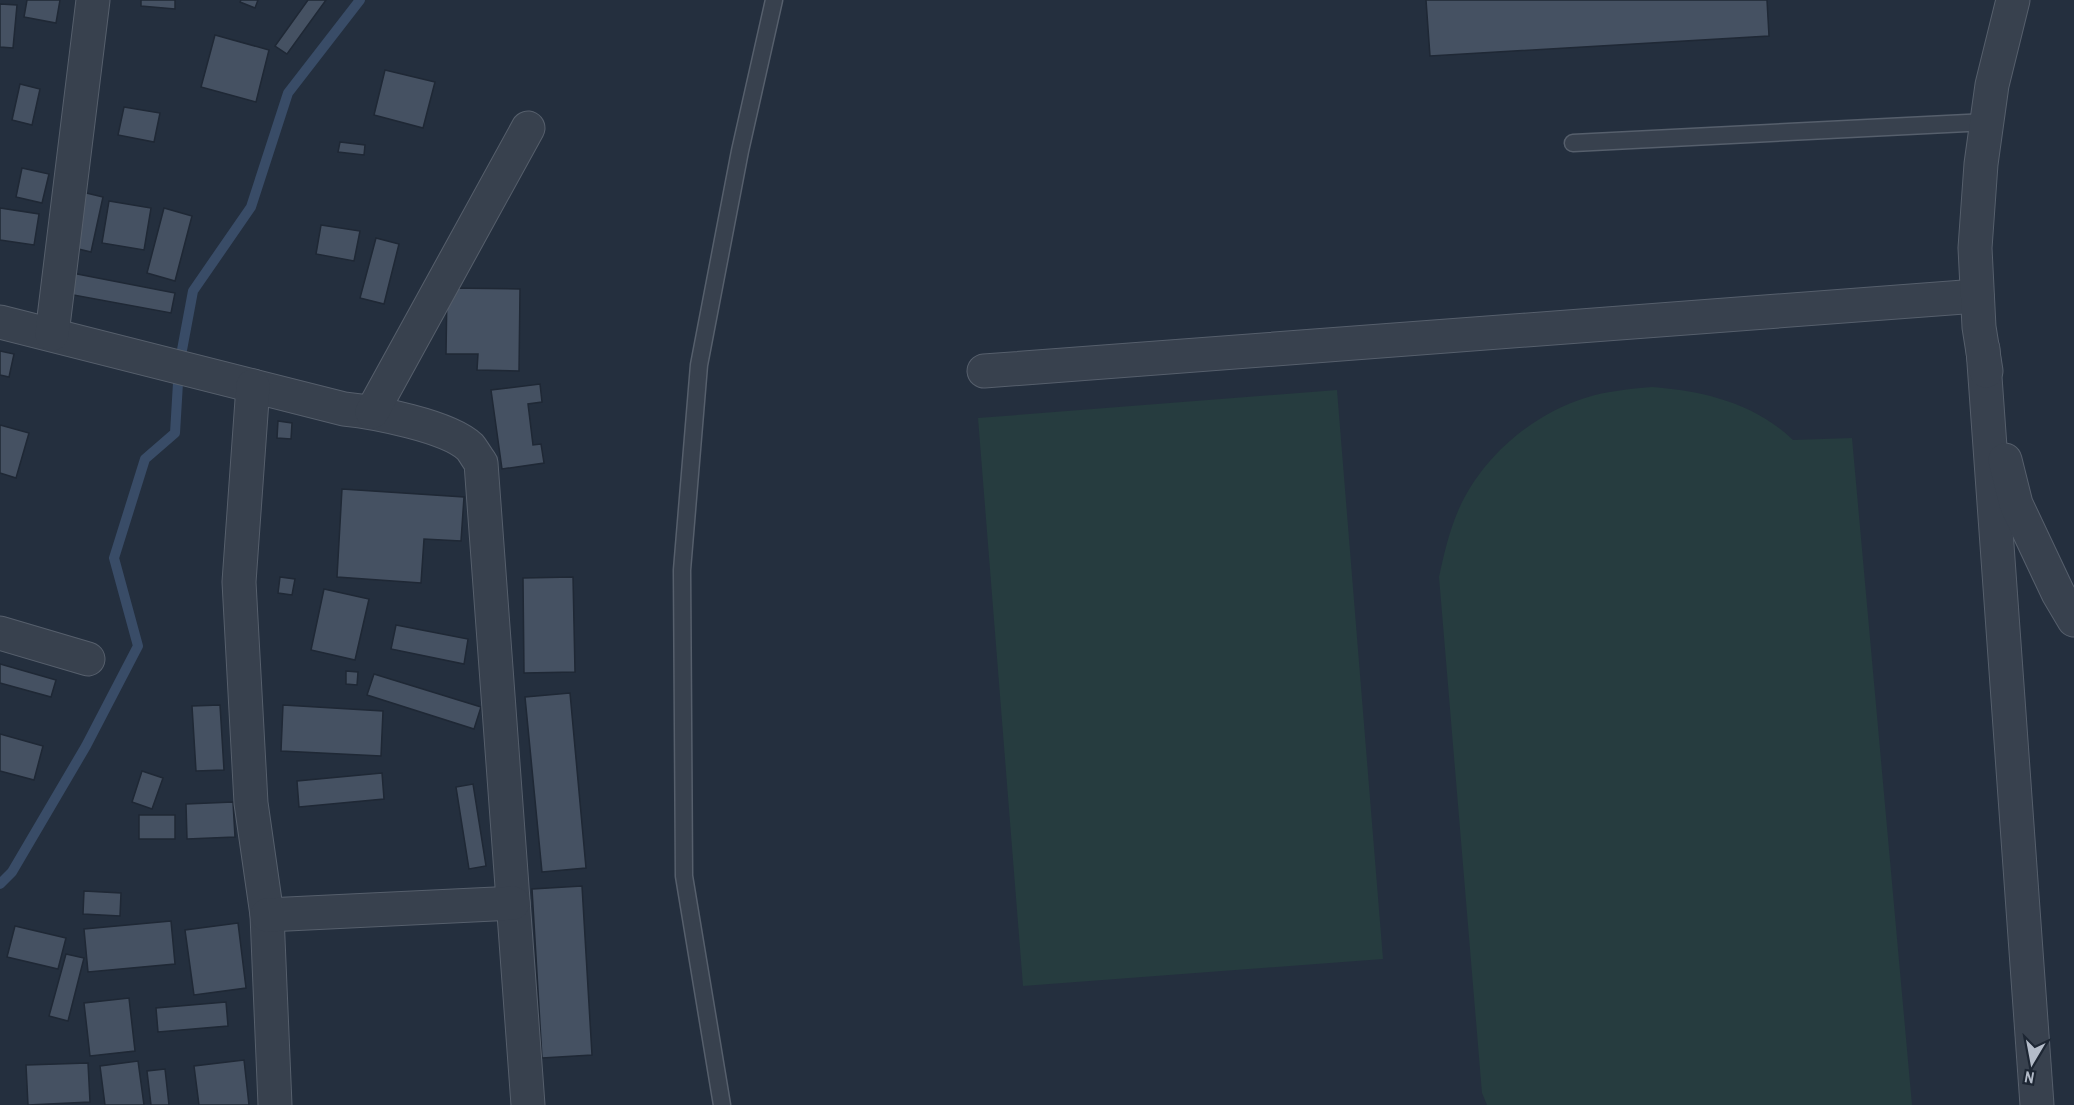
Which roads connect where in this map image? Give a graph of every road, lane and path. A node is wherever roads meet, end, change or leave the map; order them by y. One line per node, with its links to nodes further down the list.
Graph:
1 (93, 0): 9 (street)
2 (774, 0): 21 (lane)
3 (2013, 0): 4 (street)
4 (1987, 122): 6 (lane); 7 (street)
5 (528, 128): 13 (street)
6 (1573, 143)
7 (1977, 296): 10 (street); 11 (street)
8 (0, 322): 9 (street)
9 (52, 334): 12 (street)
10 (1983, 349): 14 (street); 22 (street)
11 (984, 371)
12 (253, 386): 13 (street); 18 (street)
13 (372, 412): 17 (street)
14 (2074, 620)
15 (0, 633): 16 (street)
16 (88, 659)
17 (513, 903): 18 (street); 20 (street)
18 (267, 915): 19 (street)
19 (275, 1105)
20 (528, 1105)
21 (722, 1105)
22 (2037, 1105)

